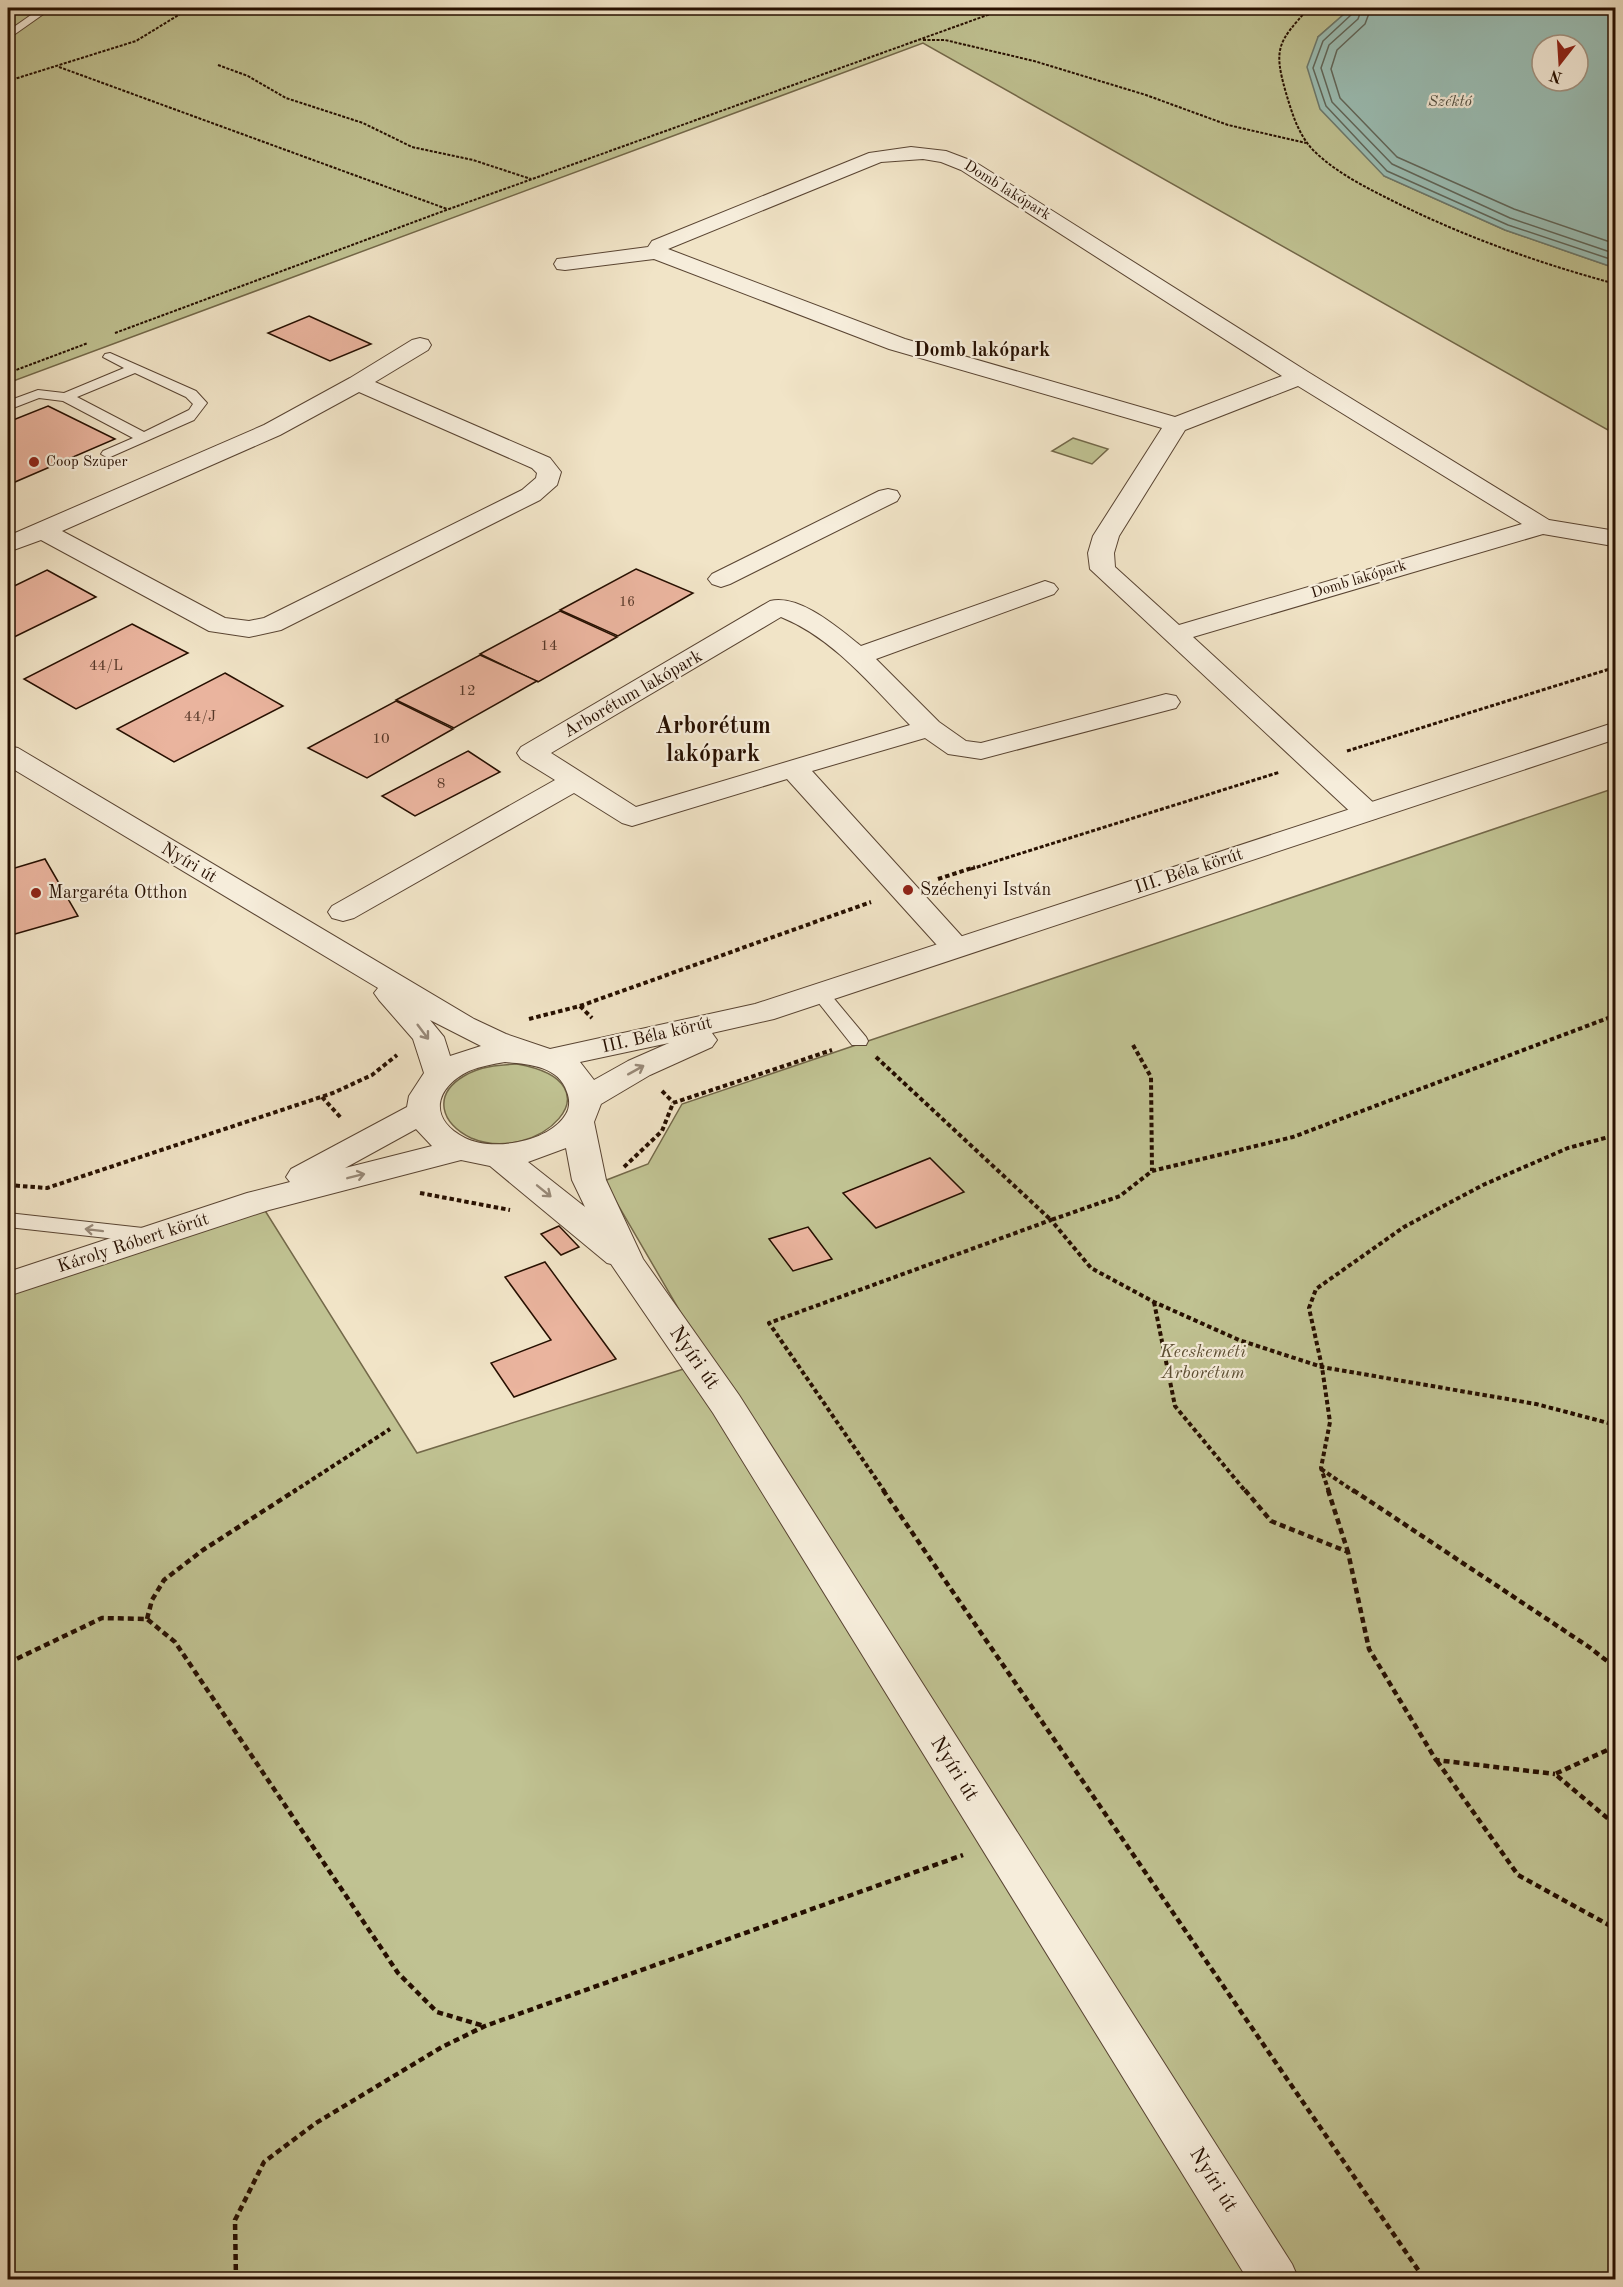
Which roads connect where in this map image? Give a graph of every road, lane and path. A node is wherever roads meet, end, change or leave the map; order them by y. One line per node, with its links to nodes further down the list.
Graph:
1 (47, 8): 5 (lane)
2 (190, 8): 8 (path)
3 (1007, 8): 6 (path)
4 (1309, 8): 10 (path)
5 (8, 36)
6 (919, 39): 10 (path); 11 (path)
7 (218, 65): 11 (path)
8 (59, 67): 9 (path); 12 (path)
9 (8, 81)
10 (1307, 143): 15 (path)
11 (532, 179): 12 (path)
12 (449, 209): 16 (path)
13 (656, 252): 14 (street, Domb lakópark); 22 (street, Domb lakópark); 26 (street, Domb lakópark)
14 (565, 264)
15 (1616, 284)
16 (107, 336)
17 (96, 341): 21 (path)
18 (420, 345): 23 (street)
19 (110, 357): 20 (lane)
20 (136, 368): 24 (lane); 27 (lane)
21 (8, 374)
22 (1300, 377): 26 (street); 30 (street, Domb lakópark)
23 (358, 383): 31 (street); 31 (street)
24 (66, 397): 25 (lane); 27 (lane)
25 (8, 405)
26 (1176, 425): 36 (street)
27 (144, 438): 28 (lane)
28 (108, 454)
29 (888, 496): 35 (street)
30 (1542, 526): 32 (street, Domb lakópark); 36 (street, Domb lakópark)
31 (42, 530): 33 (street)
32 (1613, 538)
33 (8, 545)
34 (1045, 589): 37 (street)
35 (780, 607): 37 (street); 45 (street, Arborétum lakópark)
36 (1176, 634): 43 (street)
37 (858, 656): 40 (street)
38 (1616, 667): 43 (path)
39 (1166, 702): 40 (street)
40 (929, 728): 44 (street, Arborétum lakópark)
41 (1616, 730): 46 (street, III. Béla körút)
42 (8, 754): 50 (street, Nyíri út)
43 (1311, 762): 46 (street); 47 (path)
44 (793, 768): 45 (street, Arborétum lakópark); 47 (street)
45 (576, 780): 48 (street)
46 (1367, 812): 49 (street, III. Béla körút)
47 (905, 889): 49 (street); 52 (path)
48 (343, 912)
49 (956, 948): 51 (street, III. Béla körút)
50 (371, 972): 58 (street, Nyíri út); 59 (street, Nyíri út, one-way to 59)
51 (820, 993): 53 (street, III. Béla körút); 55 (lane)
52 (580, 1006)
53 (763, 1012): 58 (street, III. Béla körút); 61 (street, III. Béla körút, one-way to 53)
54 (1616, 1015): 66 (path)
55 (860, 1042): 60 (path); 70 (path)
56 (1133, 1045): 66 (path)
57 (399, 1054): 67 (path)
58 (541, 1057): 59 (street); 61 (street)
59 (441, 1075): 62 (street)
60 (673, 1103)
61 (582, 1111): 65 (street); 72 (street, Nyíri út)
62 (423, 1112): 64 (street); 68 (street, Károly Róbert körút)
63 (1616, 1135): 75 (path)
64 (463, 1149): 65 (street); 68 (street, Károly Róbert körút, one-way to 64)
65 (498, 1155): 72 (street, Nyíri út, one-way to 72)
66 (1152, 1171): 70 (path)
67 (8, 1185)
68 (259, 1201): 71 (street, Károly Róbert körút)
69 (8, 1220): 71 (lane, one-way to 69)
70 (1051, 1220): 74 (path); 92 (path)
71 (152, 1236): 73 (street, Károly Róbert körút)
72 (627, 1262): 87 (street, Nyíri út)
73 (8, 1284)
74 (1154, 1302): 75 (path); 79 (path)
75 (1322, 1367): 76 (path); 78 (path)
76 (1616, 1425)
77 (390, 1430): 80 (path)
78 (1321, 1468): 79 (path); 82 (path)
79 (1348, 1552): 84 (path)
80 (147, 1619): 81 (path); 89 (path)
81 (8, 1663)
82 (1616, 1668)
83 (1616, 1746): 85 (path)
84 (1437, 1760): 85 (path); 88 (path)
85 (1555, 1774): 86 (path)
86 (1616, 1830)
87 (1000, 1842): 89 (path); 91 (street, Nyíri út)
88 (1616, 1929)
89 (484, 2026): 90 (path)
90 (236, 2280)
91 (1275, 2280)
92 (1425, 2280)

